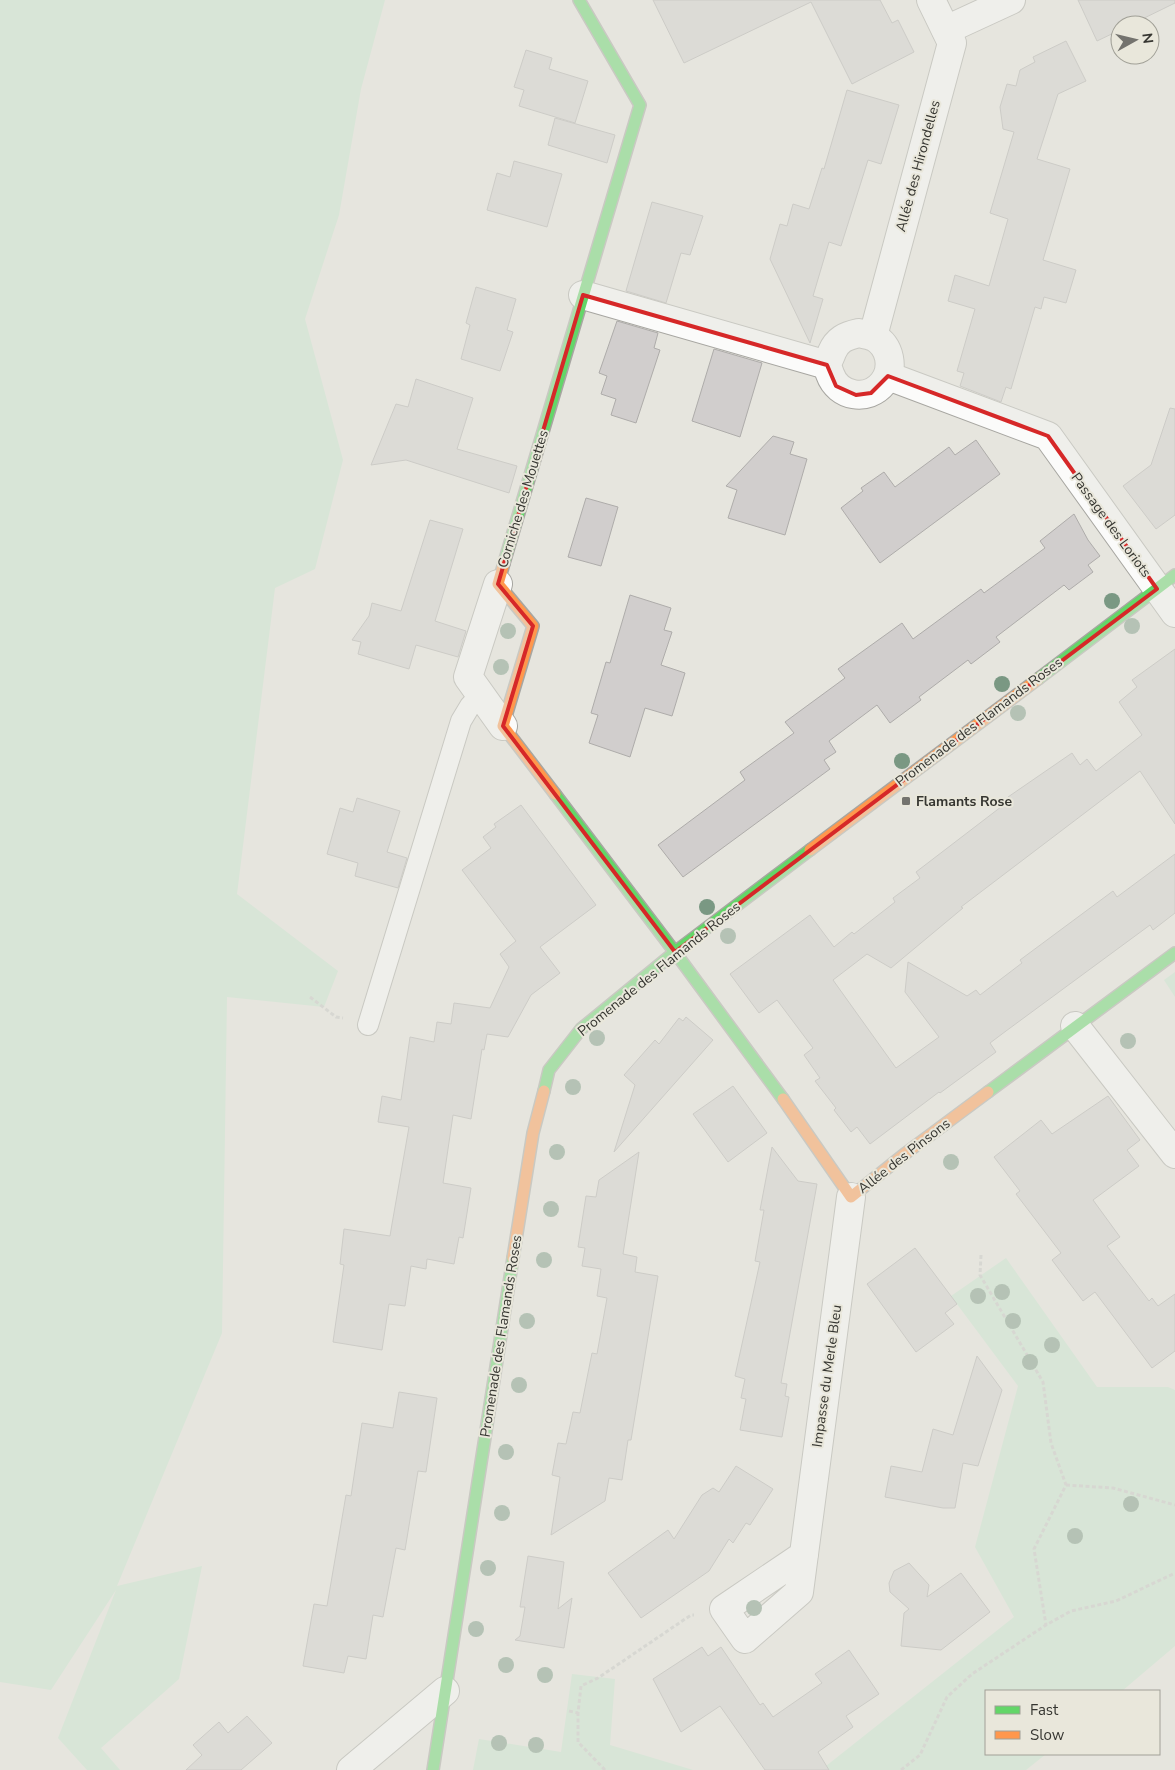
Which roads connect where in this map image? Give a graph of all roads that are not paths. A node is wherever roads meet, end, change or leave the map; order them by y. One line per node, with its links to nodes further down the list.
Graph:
1 (578, 0): 5 (street, Corniche des Mouettes)
2 (931, 0): 4 (street, Allée des Hirondelles)
3 (1011, 0): 4 (street)
4 (946, 30): 6 (street, Allée des Hirondelles)
5 (583, 295): 7 (street); 10 (street, Corniche des Mouettes)
6 (872, 336): 7 (street); 8 (street)
7 (827, 364): 8 (street)
8 (888, 376): 9 (street, Passage des Loriots)
9 (1166, 582): 11 (street, Passage des Loriots); 14 (street, Promenade des Flamands Roses)
10 (498, 584): 12 (street); 13 (street, Corniche des Mouettes)
11 (1175, 613)
12 (480, 695): 13 (street); 16 (lane)
13 (503, 726): 14 (street)
14 (675, 952): 19 (street, Allée des Pinsons); 21 (street, Promenade des Flamands Roses)
15 (1175, 953): 17 (street, Allée des Pinsons)
16 (368, 1025)
17 (1075, 1026): 18 (street); 19 (street, Allée des Pinsons)
18 (1175, 1154)
19 (851, 1197): 20 (street, Impasse du Merle Bleu)
20 (804, 1555): 20 (street, Impasse du Merle Bleu)
21 (445, 1691): 22 (street); 23 (street, Promenade des Flamands Roses)
22 (351, 1770)
23 (433, 1770)

